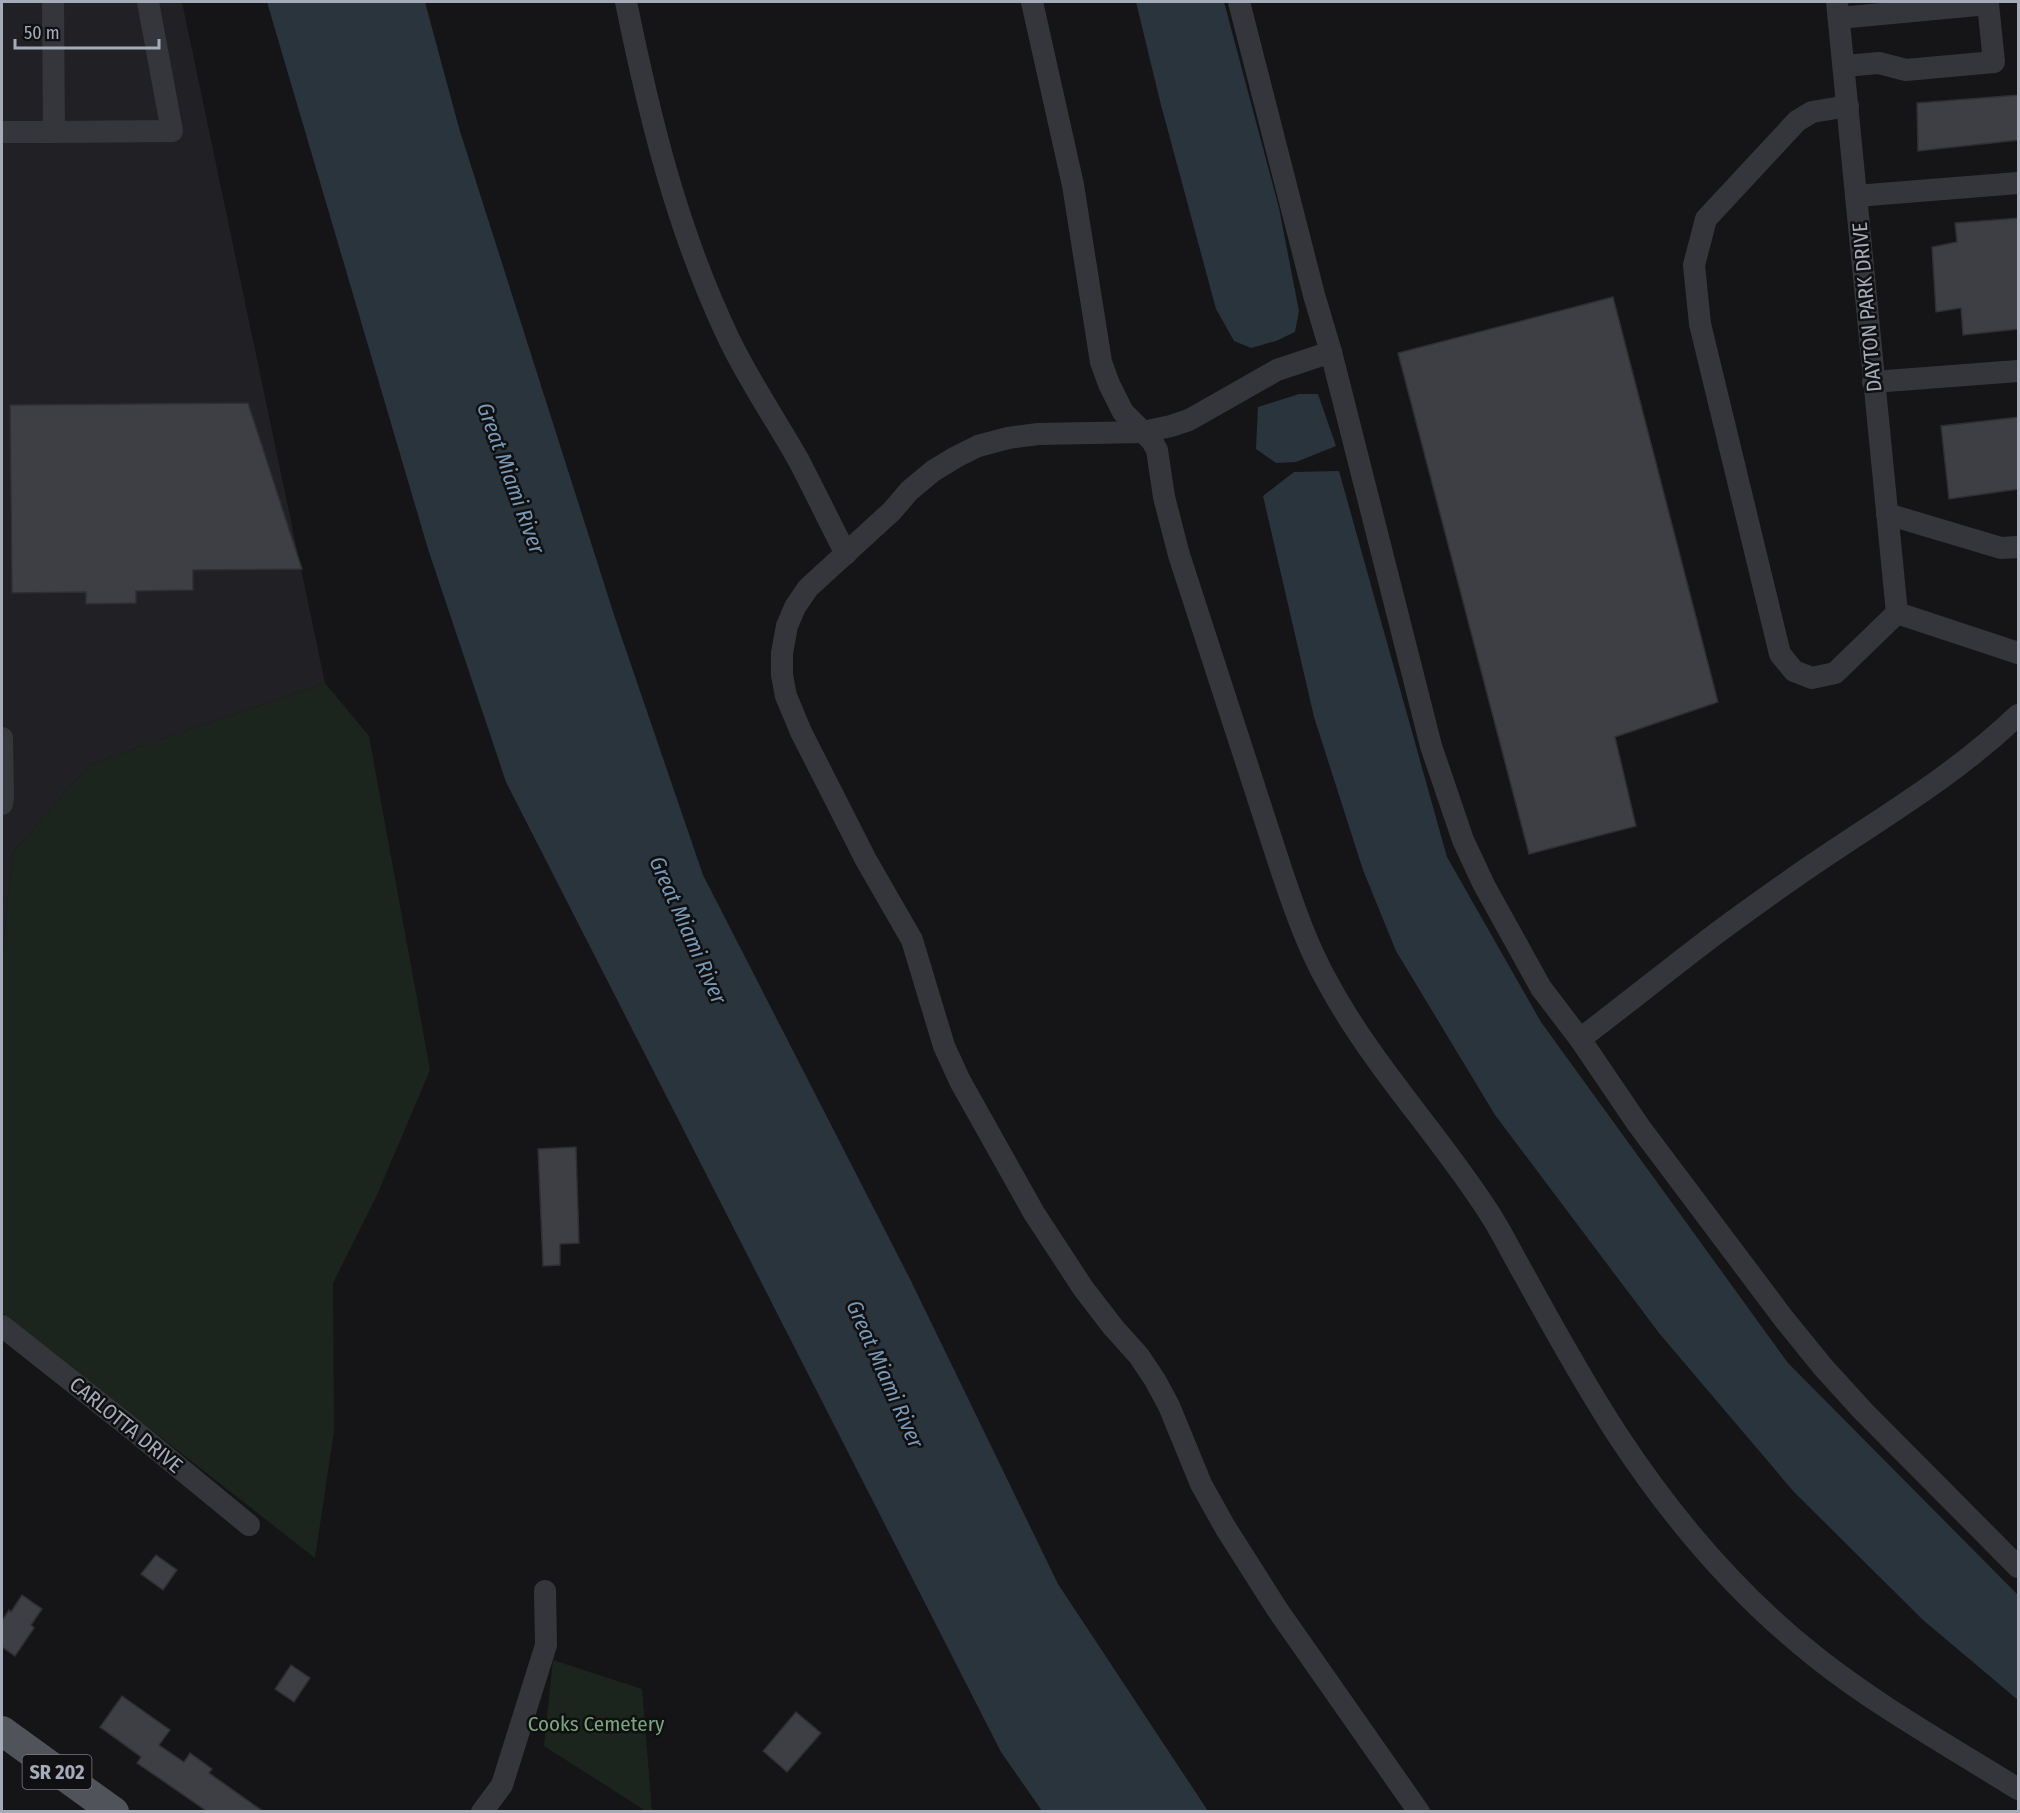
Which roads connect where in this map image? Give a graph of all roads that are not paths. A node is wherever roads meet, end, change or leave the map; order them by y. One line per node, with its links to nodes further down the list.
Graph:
1 (53, 2): 10 (street)
2 (148, 2): 10 (street)
3 (626, 2): 19 (street)
4 (1032, 2): 16 (street)
5 (1239, 2): 13 (street)
6 (1838, 10): 7 (street, DAYTON PARK DRIVE); 7 (street)
7 (1844, 66): 8 (street, DAYTON PARK DRIVE)
8 (1848, 106): 12 (street, DAYTON PARK DRIVE); 20 (street)
9 (2, 132): 10 (street)
10 (54, 132)
11 (2019, 183): 12 (street)
12 (1856, 196): 15 (street, DAYTON PARK DRIVE)
13 (1331, 352): 16 (street); 25 (street)
14 (2019, 371): 15 (street)
15 (1873, 382): 17 (street, DAYTON PARK DRIVE)
16 (1143, 432): 19 (street); 31 (street)
17 (1887, 514): 18 (street); 20 (street, DAYTON PARK DRIVE)
18 (2019, 547)
19 (846, 554): 34 (street)
20 (1897, 613): 21 (street)
21 (2019, 653)
22 (2019, 715): 25 (street)
23 (2, 738): 24 (street)
24 (2, 804)
25 (1580, 1039): 28 (street)
26 (2, 1326): 27 (street, CARLOTTA DRIVE)
27 (249, 1525)
28 (2019, 1567)
29 (545, 1591): 33 (street)
30 (2, 1731): 32 (main road, SR 202)
31 (2019, 1789)
32 (114, 1812)
33 (482, 1812)
34 (1419, 1812)

